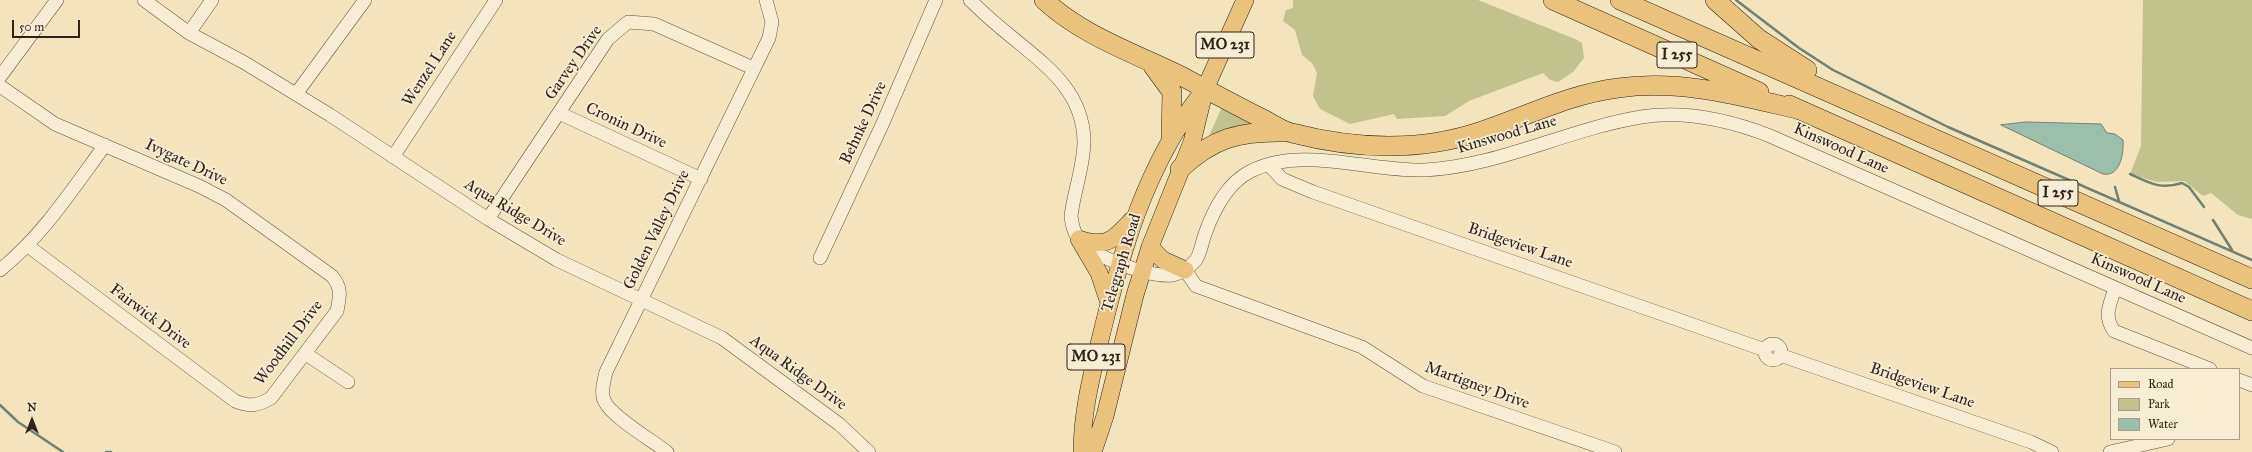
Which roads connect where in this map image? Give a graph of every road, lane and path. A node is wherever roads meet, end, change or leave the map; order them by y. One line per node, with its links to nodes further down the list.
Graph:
1 (57, 0): 17 (street)
2 (144, 0): 14 (street, Aqua Ridge Drive)
3 (212, 0): 14 (street)
4 (365, 0): 20 (street)
5 (496, 0): 27 (street, Wenzel Lane)
6 (766, 0): 16 (street, Golden Valley Drive)
7 (935, 0): 36 (street, Behnke Drive)
8 (970, 0): 33 (street)
9 (1044, 0): 15 (highway)
10 (1245, 0): 19 (main road, Telegraph Road / MO 231)
11 (1553, 0): 22 (highway, I 255)
12 (1620, 0): 21 (highway, I 255)
13 (1715, 0): 21 (highway)
14 (189, 33): 20 (street, Aqua Ridge Drive)
15 (1149, 62): 19 (highway); 25 (highway)
16 (754, 68): 23 (street, Garvey Drive); 30 (street, Golden Valley Drive)
17 (0, 77)
18 (0, 86): 26 (street, Ivygate Drive)
19 (1205, 89): 24 (highway); 25 (main road, Telegraph Road / MO 231); 29 (main road, Telegraph Road / MO 231)
20 (296, 94): 27 (street, Aqua Ridge Drive)
21 (1864, 107): 41 (highway, I 255)
22 (1801, 110): 24 (highway); 46 (highway, I 255)
23 (559, 113): 30 (street, Cronin Drive); 32 (street, Garvey Drive)
24 (1289, 133): 29 (highway)
25 (1171, 136): 31 (main road, Telegraph Road / MO 231)
26 (105, 145): 34 (street); 43 (street, Ivygate Drive)
27 (393, 157): 32 (street, Aqua Ridge Drive)
28 (1269, 165): 40 (street, Kinswood Lane); 42 (street, Kinswood Lane); 60 (street, Bridgeview Lane)
29 (1180, 169): 35 (main road, Telegraph Road / MO 231)
30 (701, 180): 44 (street, Golden Valley Drive)
31 (1135, 217): 33 (main road); 37 (main road, Telegraph Road / MO 231)
32 (488, 219): 44 (street, Aqua Ridge Drive)
33 (1079, 240): 37 (street); 45 (main road)
34 (28, 246): 38 (street); 53 (street, Fairwick Drive)
35 (1150, 247): 39 (main road, Telegraph Road / MO 231); 40 (main road)
36 (820, 258)
37 (1120, 263): 39 (street); 45 (main road, Telegraph Road / MO 231)
38 (0, 270)
39 (1142, 270): 40 (street); 58 (main road, Telegraph Road / MO 231)
40 (1184, 270): 59 (street, Martigney Drive)
41 (2252, 279)
42 (2115, 288): 47 (street, Kinswood Lane); 49 (street)
43 (341, 293): 48 (street, Woodhill Drive)
44 (641, 300): 55 (street, Golden Valley Drive); 56 (street, Aqua Ridge Drive)
45 (1109, 302): 57 (main road, Telegraph Road / MO 231)
46 (2252, 311)
47 (2252, 348)
48 (306, 354): 51 (street); 53 (street, Woodhill Drive)
49 (2207, 368)
50 (2240, 380): 52 (street)
51 (348, 382)
52 (2252, 385)
53 (256, 406)
54 (2164, 440): 61 (street)
55 (667, 452)
56 (868, 452)
57 (1082, 452)
58 (1093, 452)
59 (1615, 452)
60 (2052, 452)
61 (2110, 452)

